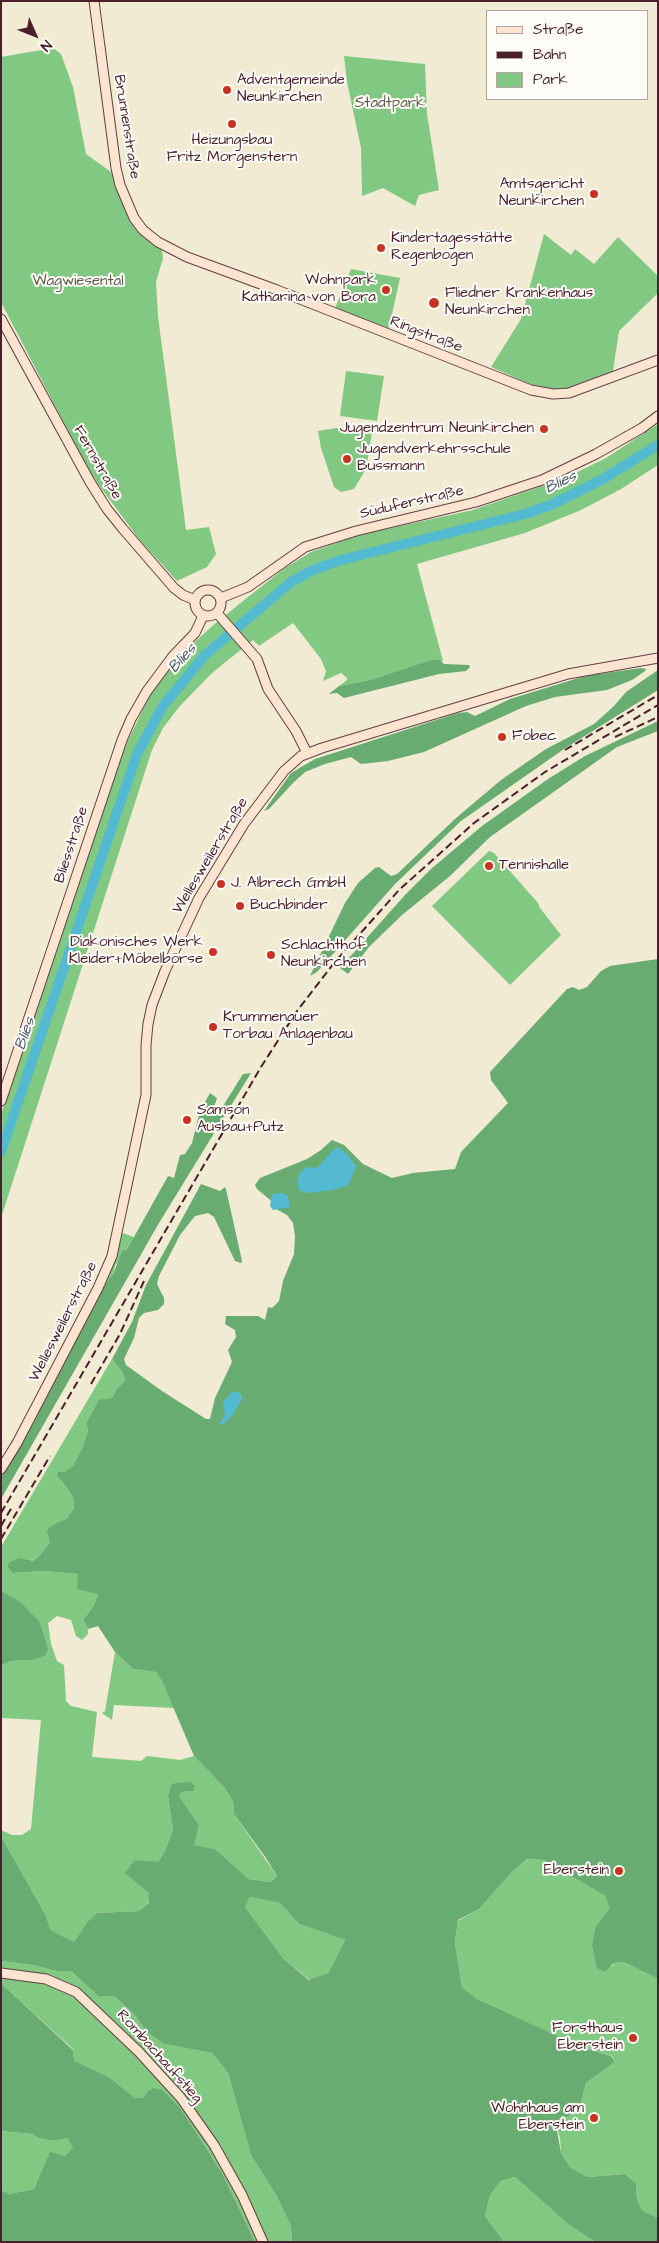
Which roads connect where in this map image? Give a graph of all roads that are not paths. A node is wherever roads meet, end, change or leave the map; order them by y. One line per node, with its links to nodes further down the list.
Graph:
1 (94, 1): 2 (street, Brunnenstraße)
2 (187, 257): 4 (street, Ringstraße)
3 (1, 319): 7 (street, Fernstraße)
4 (658, 360)
5 (658, 416): 6 (street, Süduferstraße)
6 (220, 598): 7 (street); 8 (street)
7 (195, 600): 9 (street)
8 (217, 613): 9 (street); 11 (street)
9 (203, 616): 12 (street, Bliesstraße)
10 (658, 658): 11 (street, Wellesweilerstraße)
11 (307, 753): 13 (street, Wellesweilerstraße)
12 (1, 1101)
13 (1, 1469)
14 (1, 1974): 15 (street, Rombachaufstieg)
15 (264, 2242)

